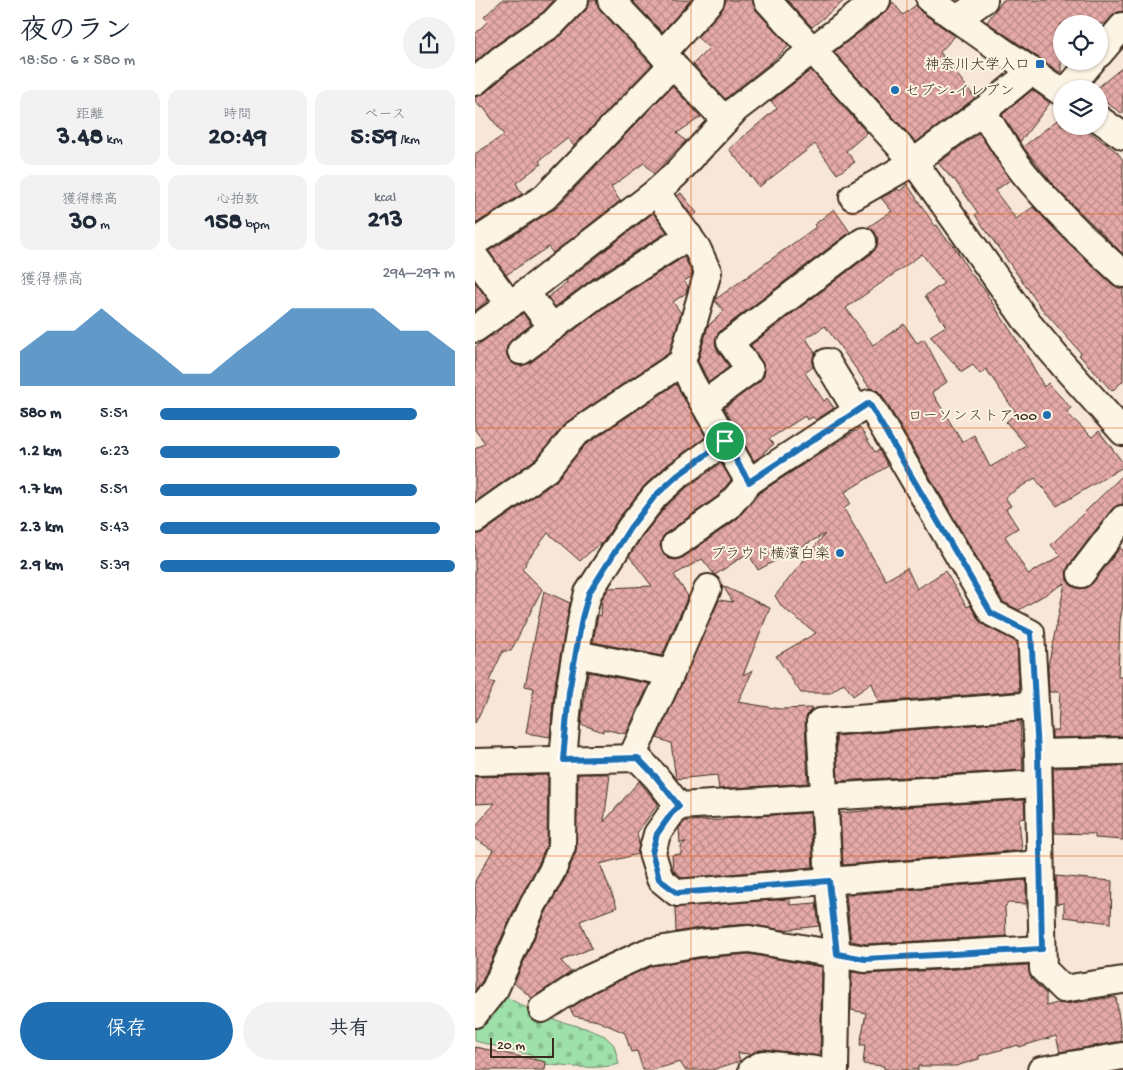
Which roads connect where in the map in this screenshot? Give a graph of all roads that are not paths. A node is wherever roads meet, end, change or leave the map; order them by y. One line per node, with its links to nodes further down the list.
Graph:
1 (575, 0): 16 (street)
2 (611, 0): 12 (street)
3 (711, 0): 12 (street)
4 (767, 0): 11 (street)
5 (877, 0): 11 (street)
6 (930, 0): 8 (street)
7 (984, 0): 8 (street)
8 (957, 19): 14 (street)
9 (1123, 26): 10 (street)
10 (1108, 44)
11 (811, 49): 19 (street); 22 (street)
12 (668, 59): 19 (street); 27 (street)
13 (1084, 70): 15 (street)
14 (1033, 71): 17 (street); 18 (street)
15 (1076, 80)
16 (475, 82)
17 (1053, 86)
18 (982, 111): 22 (street); 29 (street)
19 (725, 120): 23 (street)
20 (1108, 125): 21 (street)
21 (1123, 136)
22 (914, 162): 24 (street); 38 (street)
23 (656, 192): 25 (street); 30 (street)
24 (853, 197)
25 (689, 236): 31 (street); 34 (street)
26 (863, 240): 36 (street)
27 (475, 242)
28 (475, 257): 30 (street)
29 (1123, 274)
30 (518, 299): 31 (street); 32 (street)
31 (553, 328): 33 (street)
32 (475, 329)
33 (521, 351)
34 (682, 362): 36 (street); 42 (street)
35 (827, 362): 37 (street)
36 (704, 404): 39 (street)
37 (857, 411): 40 (street); 48 (street)
38 (1123, 432)
39 (725, 441): 40 (street); 46 (street)
40 (749, 482): 43 (street)
41 (1123, 519): 44 (street)
42 (475, 520)
43 (675, 545)
44 (1081, 574)
45 (708, 588): 47 (street)
46 (576, 654): 47 (street); 52 (street)
47 (671, 673): 51 (street)
48 (1035, 705): 50 (street); 55 (street)
49 (1123, 751): 50 (street)
50 (1038, 753): 54 (street)
51 (634, 758): 52 (street); 56 (street)
52 (563, 760): 53 (street); 63 (street)
53 (475, 762)
54 (1038, 784): 55 (street); 57 (street)
55 (824, 797): 56 (street); 58 (street)
56 (679, 806): 58 (street)
57 (1040, 864): 58 (street); 59 (street)
58 (829, 881): 60 (street)
59 (1042, 949): 60 (street); 61 (street)
60 (837, 954): 62 (street); 68 (street)
61 (1123, 980)
62 (542, 1009)
63 (475, 1014)
64 (1123, 1056): 69 (street)
65 (785, 1068): 66 (street); 67 (street)
66 (751, 1070)
67 (816, 1070)
68 (835, 1070)
69 (1041, 1070)

